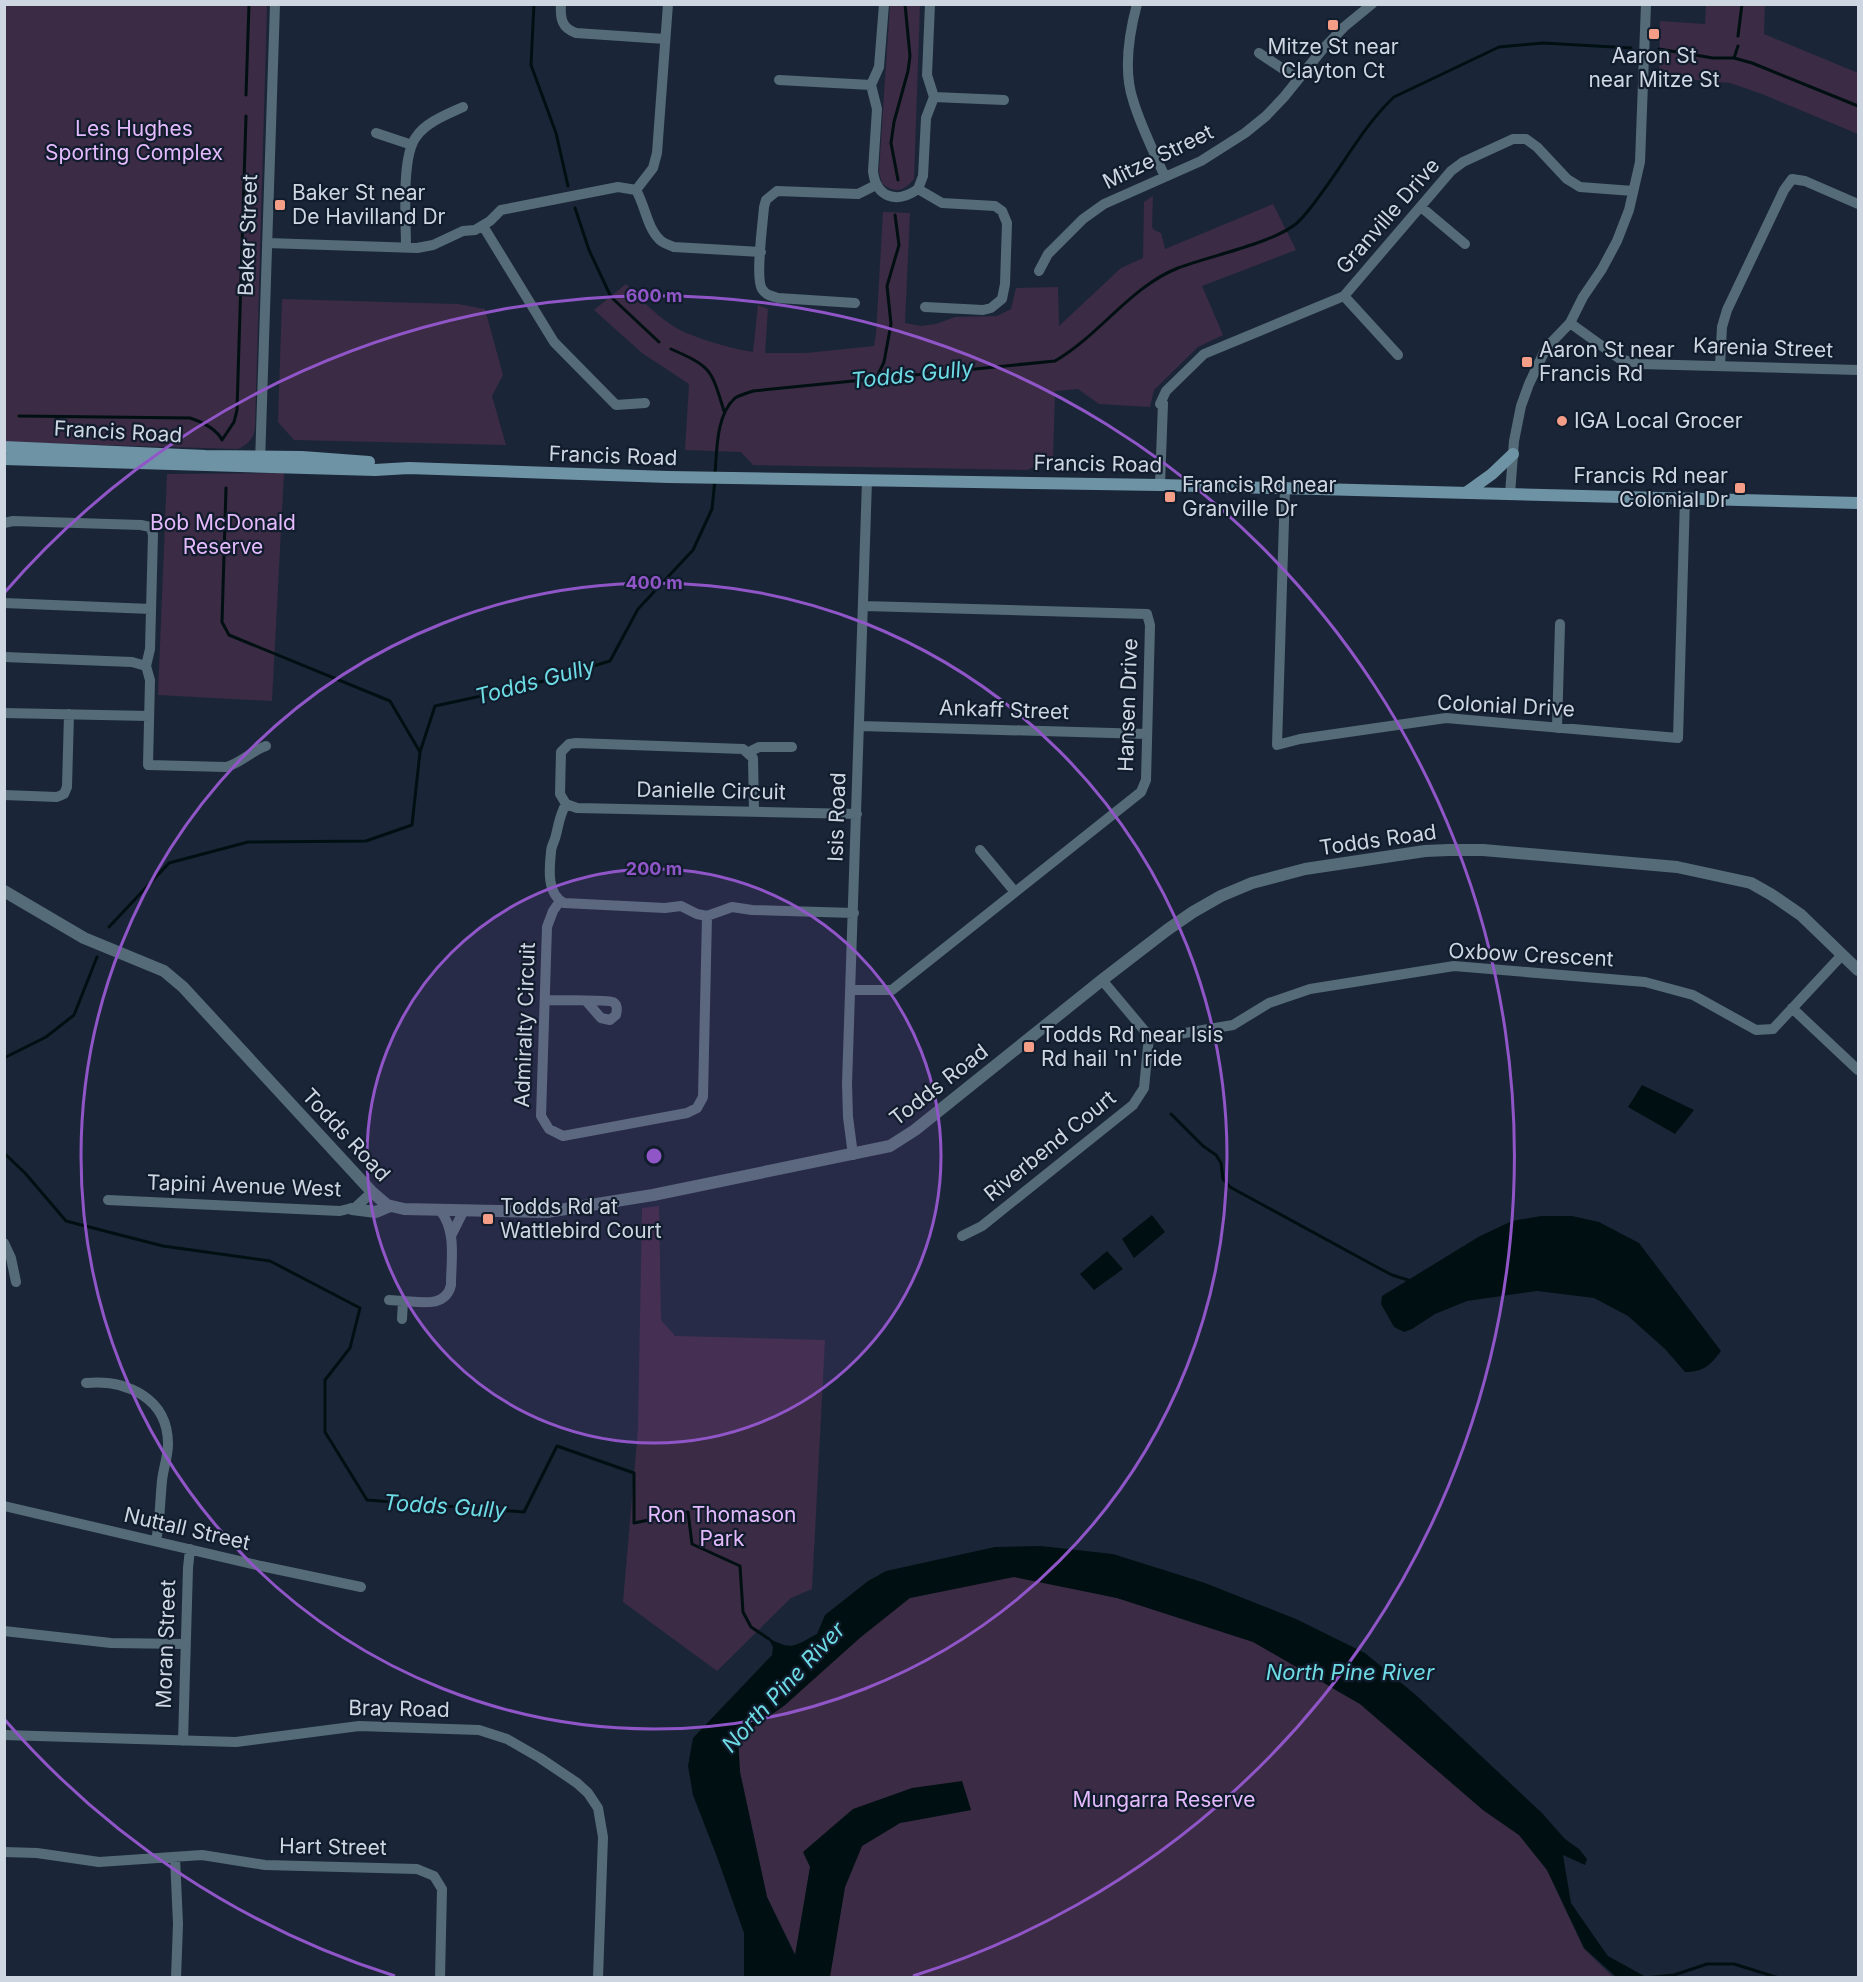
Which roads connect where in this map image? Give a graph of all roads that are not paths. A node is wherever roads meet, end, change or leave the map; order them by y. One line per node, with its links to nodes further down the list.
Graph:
1 (275, 4): 27 (street, Baker Street)
2 (561, 4): 9 (street)
3 (668, 4): 9 (street)
4 (884, 4): 13 (street)
5 (930, 4): 14 (street)
6 (1137, 4): 19 (street)
7 (1372, 4): 11 (street, Mitze Street)
8 (1646, 4): 23 (street)
9 (665, 39): 22 (street)
10 (1259, 53): 11 (street)
11 (1298, 79): 19 (street, Mitze Street)
12 (779, 80): 13 (street)
13 (871, 85): 20 (street)
14 (934, 97): 15 (street); 21 (street)
15 (1004, 100)
16 (463, 107): 18 (street)
17 (376, 133): 18 (street)
18 (412, 145): 29 (street)
19 (1165, 177): 31 (street, Mitze Street)
20 (876, 185): 21 (street); 30 (street)
21 (918, 189): 34 (street)
22 (636, 190): 26 (street); 30 (street)
23 (1633, 191): 25 (street, Granville Drive); 35 (street)
24 (1858, 204): 37 (street)
25 (1421, 207): 28 (street); 32 (street, Granville Drive)
26 (483, 226): 29 (street); 39 (street)
27 (267, 243): 29 (street); 43 (street, Baker Street)
28 (1465, 244)
29 (406, 247)
30 (761, 252): 33 (street)
31 (1040, 271)
32 (1344, 296): 36 (street); 45 (street, Granville Drive)
33 (855, 303)
34 (925, 307)
35 (1570, 323): 37 (street, Karenia Street); 41 (street)
36 (1398, 355)
37 (1720, 366): 38 (street, Karenia Street)
38 (1858, 370)
39 (645, 403)
40 (4, 447): 43 (main road, Francis Road)
41 (1513, 453): 47 (main road); 48 (street)
42 (4, 459): 43 (main road, Francis Road)
43 (260, 462): 44 (main road, Francis Road)
44 (867, 481): 45 (main road, Francis Road); 53 (street, Isis Road)
45 (1160, 484): 46 (main road, Francis Road)
46 (1285, 489): 47 (main road, Francis Road); 62 (street, Colonial Drive)
47 (1467, 492): 48 (main road, Francis Road)
48 (1510, 494): 49 (main road, Francis Road)
49 (1685, 498): 50 (main road, Francis Road); 62 (street, Colonial Drive)
50 (1858, 503)
51 (4, 523): 54 (street)
52 (4, 603): 54 (street)
53 (864, 606): 61 (street, Isis Road); 63 (street, Hansen Drive)
54 (151, 609): 57 (street)
55 (1560, 624): 62 (street)
56 (4, 657): 57 (street)
57 (146, 666): 60 (street)
58 (4, 713): 59 (street)
59 (69, 714): 60 (street); 67 (street)
60 (149, 716): 64 (street)
61 (860, 726): 63 (street, Ankaff Street); 70 (street, Isis Road)
62 (1557, 728)
63 (1146, 734): 73 (street, Hansen Drive)
64 (266, 746)
65 (792, 747): 66 (street)
66 (749, 752): 68 (street); 69 (street)
67 (4, 795)
68 (566, 804): 69 (street, Danielle Circuit); 74 (street)
69 (753, 811): 70 (street, Danielle Circuit)
70 (857, 814): 75 (street, Isis Road)
71 (980, 850): 73 (street)
72 (4, 891): 87 (street, Todds Road)
73 (1016, 892): 80 (street, Hansen Drive)
74 (560, 901): 76 (street); 81 (street, Admiralty Circuit)
75 (854, 914): 76 (street); 80 (street, Isis Road)
76 (707, 916): 81 (street, Admiralty Circuit)
77 (1842, 955): 78 (street, Todds Road); 79 (street, Todds Road); 83 (street, Oxbow Crescent)
78 (1858, 970)
79 (1102, 980): 84 (street); 86 (street, Todds Road)
80 (850, 990): 86 (street, Isis Road)
81 (546, 1000): 82 (street)
82 (587, 1002)
83 (1792, 1008): 84 (street, Oxbow Crescent); 85 (street)
84 (1149, 1036): 94 (street, Riverbend Court)
85 (1858, 1070)
86 (853, 1155): 92 (street, Todds Road)
87 (372, 1192): 89 (street, Todds Road); 90 (street, Tapini Avenue West)
88 (108, 1200): 90 (street, Tapini Avenue West)
89 (390, 1206): 90 (street); 91 (street, Todds Road)
90 (352, 1209)
91 (440, 1210): 92 (street, Todds Road); 93 (street)
92 (464, 1210): 93 (street)
93 (452, 1234): 98 (street)
94 (962, 1236)
95 (4, 1243): 96 (street)
96 (16, 1282)
97 (388, 1300): 98 (street)
98 (403, 1301): 99 (street)
99 (402, 1318)
100 (86, 1383): 102 (street)
101 (4, 1506): 102 (street, Nuttall Street)
102 (156, 1541): 103 (street, Nuttall Street)
103 (190, 1549): 104 (street, Nuttall Street); 106 (street, Moran Street)
104 (361, 1587)
105 (4, 1631): 106 (street)
106 (185, 1644): 108 (street, Moran Street)
107 (4, 1735): 108 (street, Bray Road)
108 (183, 1741): 113 (street, Bray Road)
109 (4, 1852): 110 (street, Hart Street)
110 (175, 1857): 111 (street); 112 (street, Hart Street)
111 (176, 1977)
112 (440, 1977)
113 (598, 1977)

